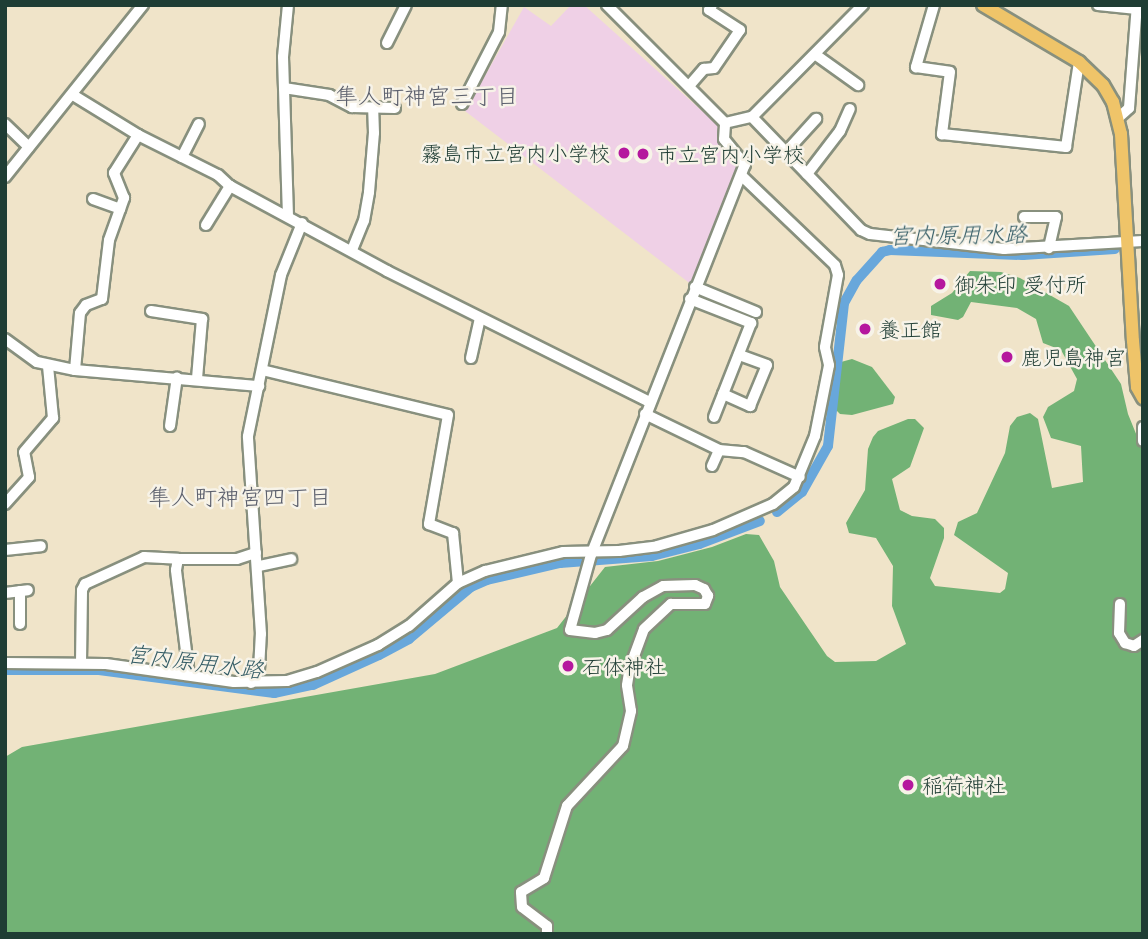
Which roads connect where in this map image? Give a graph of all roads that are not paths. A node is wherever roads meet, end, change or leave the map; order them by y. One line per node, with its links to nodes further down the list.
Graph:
1 (143, 5): 19 (street)
2 (288, 5): 18 (street)
3 (406, 5): 12 (street)
4 (502, 5): 20 (street)
5 (607, 5): 17 (street)
6 (712, 5): 17 (street)
7 (863, 5): 13 (street)
8 (934, 5): 14 (street)
9 (983, 5): 14 (main road)
10 (1098, 5): 11 (street)
11 (1137, 7): 15 (street)
12 (387, 43)
13 (816, 55): 16 (street); 24 (street)
14 (1079, 62): 25 (main road)
15 (1138, 73): 25 (street)
16 (858, 85)
17 (689, 86): 27 (street)
18 (284, 88): 22 (street); 40 (street)
19 (73, 95): 30 (street); 31 (street)
20 (462, 104)
21 (395, 108): 22 (street)
22 (373, 109): 47 (street)
23 (850, 109): 34 (street)
24 (752, 117): 27 (street); 32 (street)
25 (1118, 118): 44 (main road)
26 (816, 119): 32 (street)
27 (725, 123): 35 (street)
28 (5, 124): 31 (street)
29 (199, 124): 33 (street)
30 (138, 135): 33 (street); 39 (street)
31 (29, 147): 36 (street)
32 (786, 152): 34 (street)
33 (182, 157): 37 (street)
34 (807, 174): 46 (street)
35 (742, 176): 48 (street); 72 (street)
36 (5, 177)
37 (230, 186): 40 (street); 43 (street)
38 (93, 199): 39 (street)
39 (120, 209): 57 (street)
40 (288, 215): 42 (street)
41 (1024, 217): 46 (street)
42 (302, 223): 47 (street); 58 (street)
43 (206, 225)
44 (1125, 241): 45 (street); 46 (street); 63 (main road)
45 (1143, 241)
46 (1049, 248)
47 (352, 250): 52 (street)
48 (695, 287): 49 (street); 51 (street)
49 (691, 299): 54 (street); 64 (street)
50 (151, 311): 60 (street)
51 (756, 312)
52 (480, 318): 55 (street); 64 (street)
53 (5, 339): 56 (street)
54 (738, 355): 62 (street); 62 (street)
55 (471, 358)
56 (48, 366): 57 (street); 73 (street)
57 (75, 370): 59 (street)
58 (262, 370): 61 (street); 81 (street)
59 (177, 377): 60 (street); 67 (street)
60 (197, 378): 61 (street)
61 (259, 386): 77 (street)
62 (723, 394): 66 (street)
63 (1143, 398)
64 (650, 402): 65 (street)
65 (645, 414): 70 (street); 76 (street)
66 (714, 416)
67 (170, 426)
68 (1143, 427): 69 (street)
69 (1143, 441)
70 (719, 450): 71 (street); 72 (street)
71 (712, 466)
72 (800, 477): 76 (street)
73 (5, 504)
74 (41, 546): 75 (street)
75 (5, 550)
76 (592, 552): 81 (street); 90 (street)
77 (256, 554): 78 (street); 80 (street)
78 (178, 559): 87 (street); 88 (street)
79 (291, 559): 80 (street)
80 (258, 566): 89 (street)
81 (458, 583): 89 (street)
82 (5, 593): 84 (street)
83 (1120, 604): 85 (street)
84 (20, 624)
85 (1143, 640)
86 (5, 663): 87 (street)
87 (81, 663): 88 (street)
88 (189, 675): 89 (street)
89 (251, 683)
90 (547, 934)

